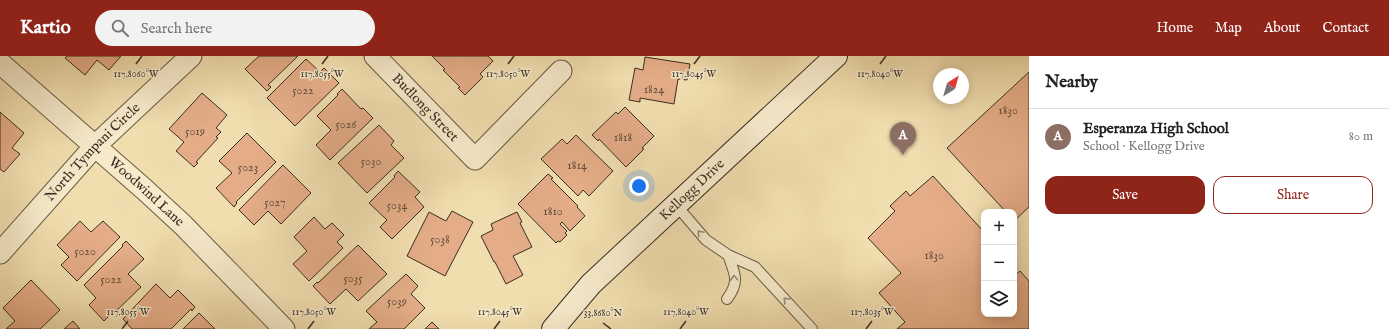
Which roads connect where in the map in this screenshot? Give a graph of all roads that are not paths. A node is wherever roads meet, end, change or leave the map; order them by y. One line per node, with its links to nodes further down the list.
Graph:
1 (191, 56): 6 (street, North Tympani Circle)
2 (376, 56): 5 (street, Budlong Street)
3 (836, 56): 7 (main road, Kellogg Drive)
4 (0, 64): 6 (street, Woodwind Lane)
5 (561, 71)
6 (95, 146): 8 (street, North Tympani Circle); 11 (street, Woodwind Lane)
7 (676, 205): 9 (lane, one-way to 7); 12 (main road, Kellogg Drive)
8 (0, 253)
9 (728, 255): 10 (lane, one-way to 9); 13 (lane, one-way to 9)
10 (727, 299)
11 (284, 329)
12 (553, 329)
13 (812, 329)

